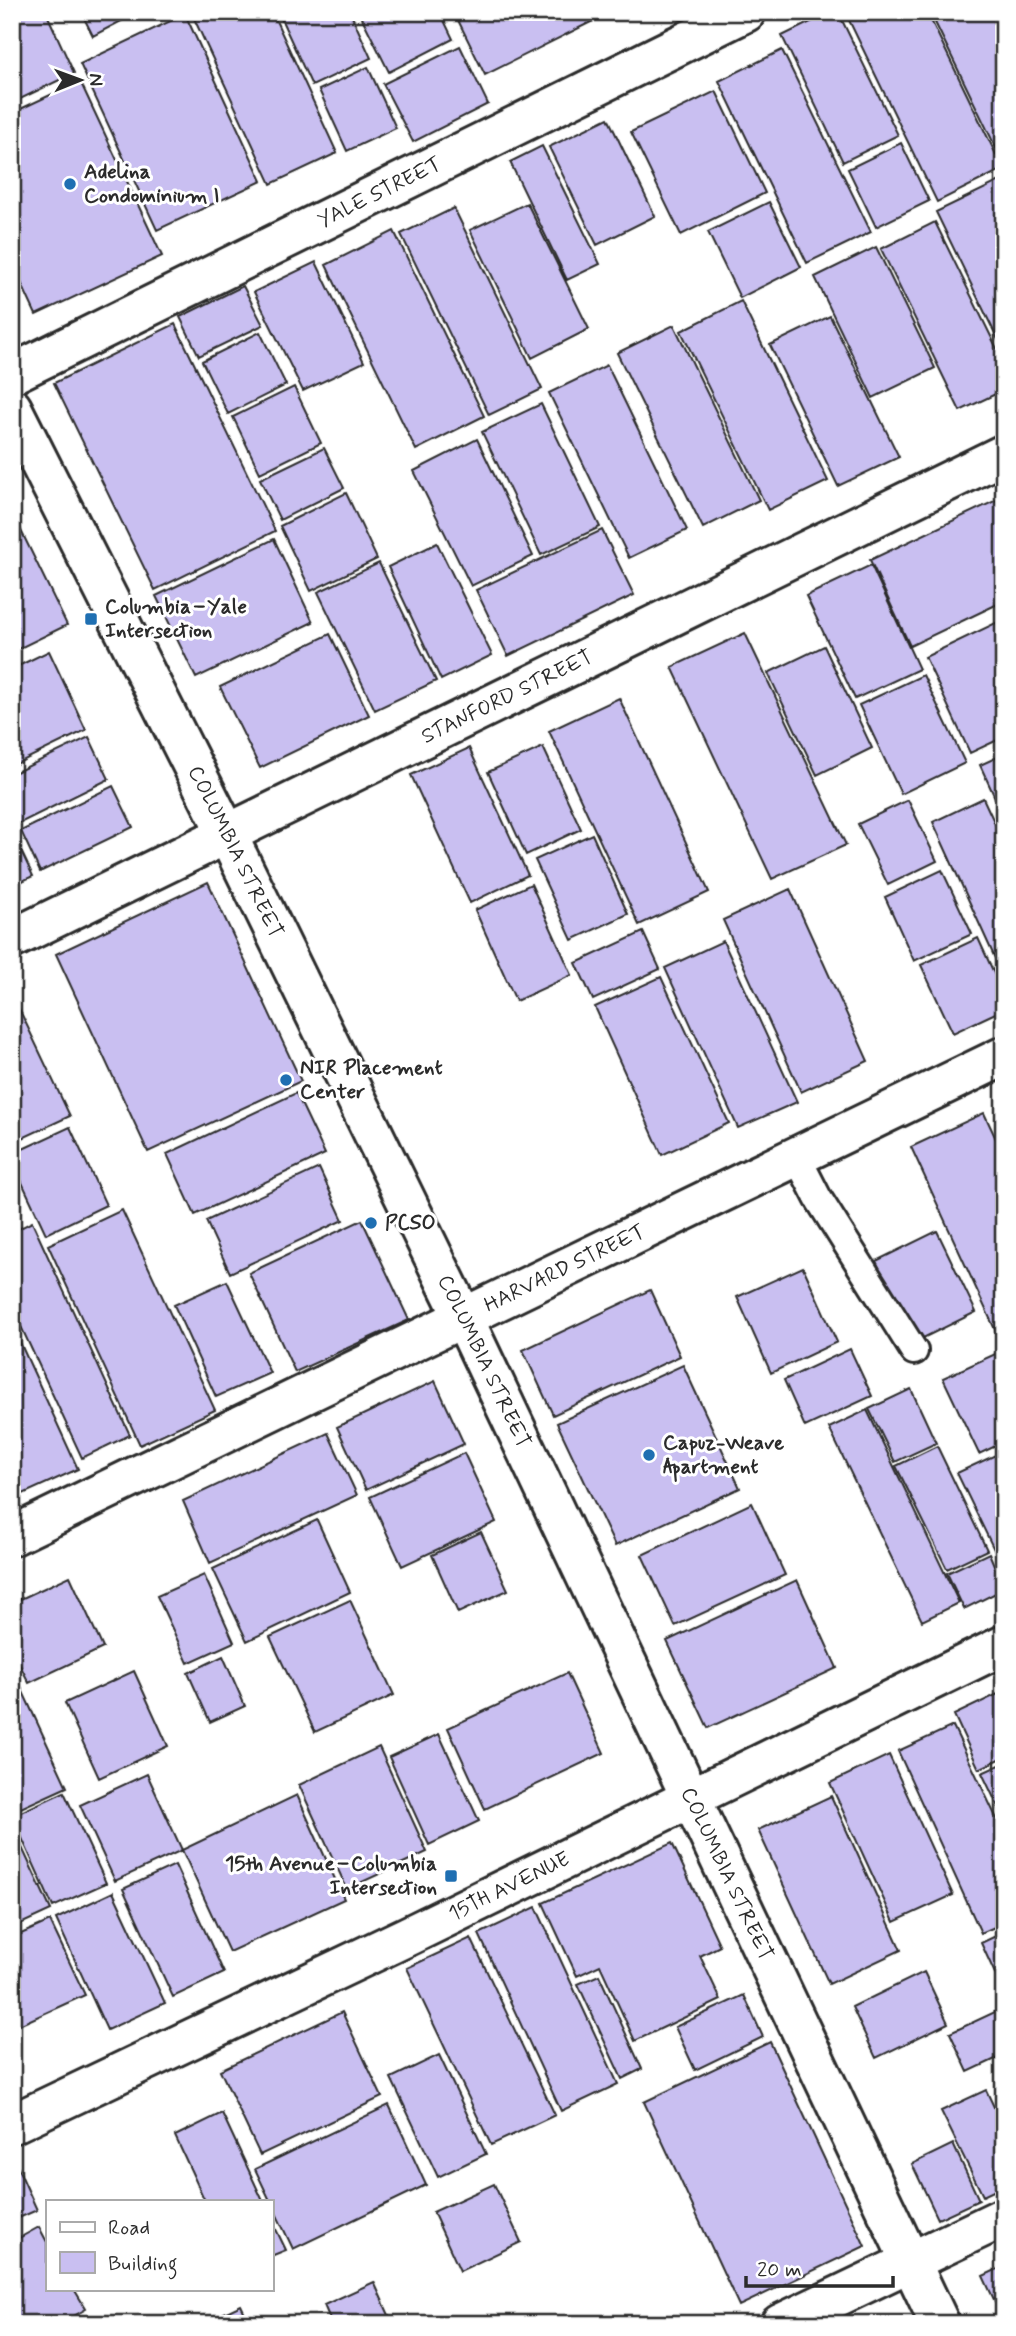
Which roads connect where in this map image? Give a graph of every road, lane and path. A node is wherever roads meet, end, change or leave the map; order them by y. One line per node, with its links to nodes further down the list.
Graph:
1 (746, 12): 2 (street, YALE STREET)
2 (12, 374)
3 (12, 408): 5 (street, COLUMBIA STREET)
4 (1004, 454): 5 (street, STANFORD STREET)
5 (227, 834): 6 (street, STANFORD STREET); 9 (street, COLUMBIA STREET)
6 (12, 939)
7 (1004, 1056): 8 (street, HARVARD STREET)
8 (797, 1157): 9 (street, HARVARD STREET); 10 (lane)
9 (464, 1319): 11 (street, HARVARD STREET); 13 (street, COLUMBIA STREET)
10 (914, 1351)
11 (12, 1536)
12 (1004, 1645): 13 (street, 15TH AVENUE)
13 (691, 1798): 14 (street, 15TH AVENUE); 16 (street, COLUMBIA STREET)
14 (12, 2124)
15 (1004, 2217): 16 (street)
16 (909, 2262): 17 (street); 18 (street, COLUMBIA STREET)
17 (780, 2324)
18 (940, 2324)

